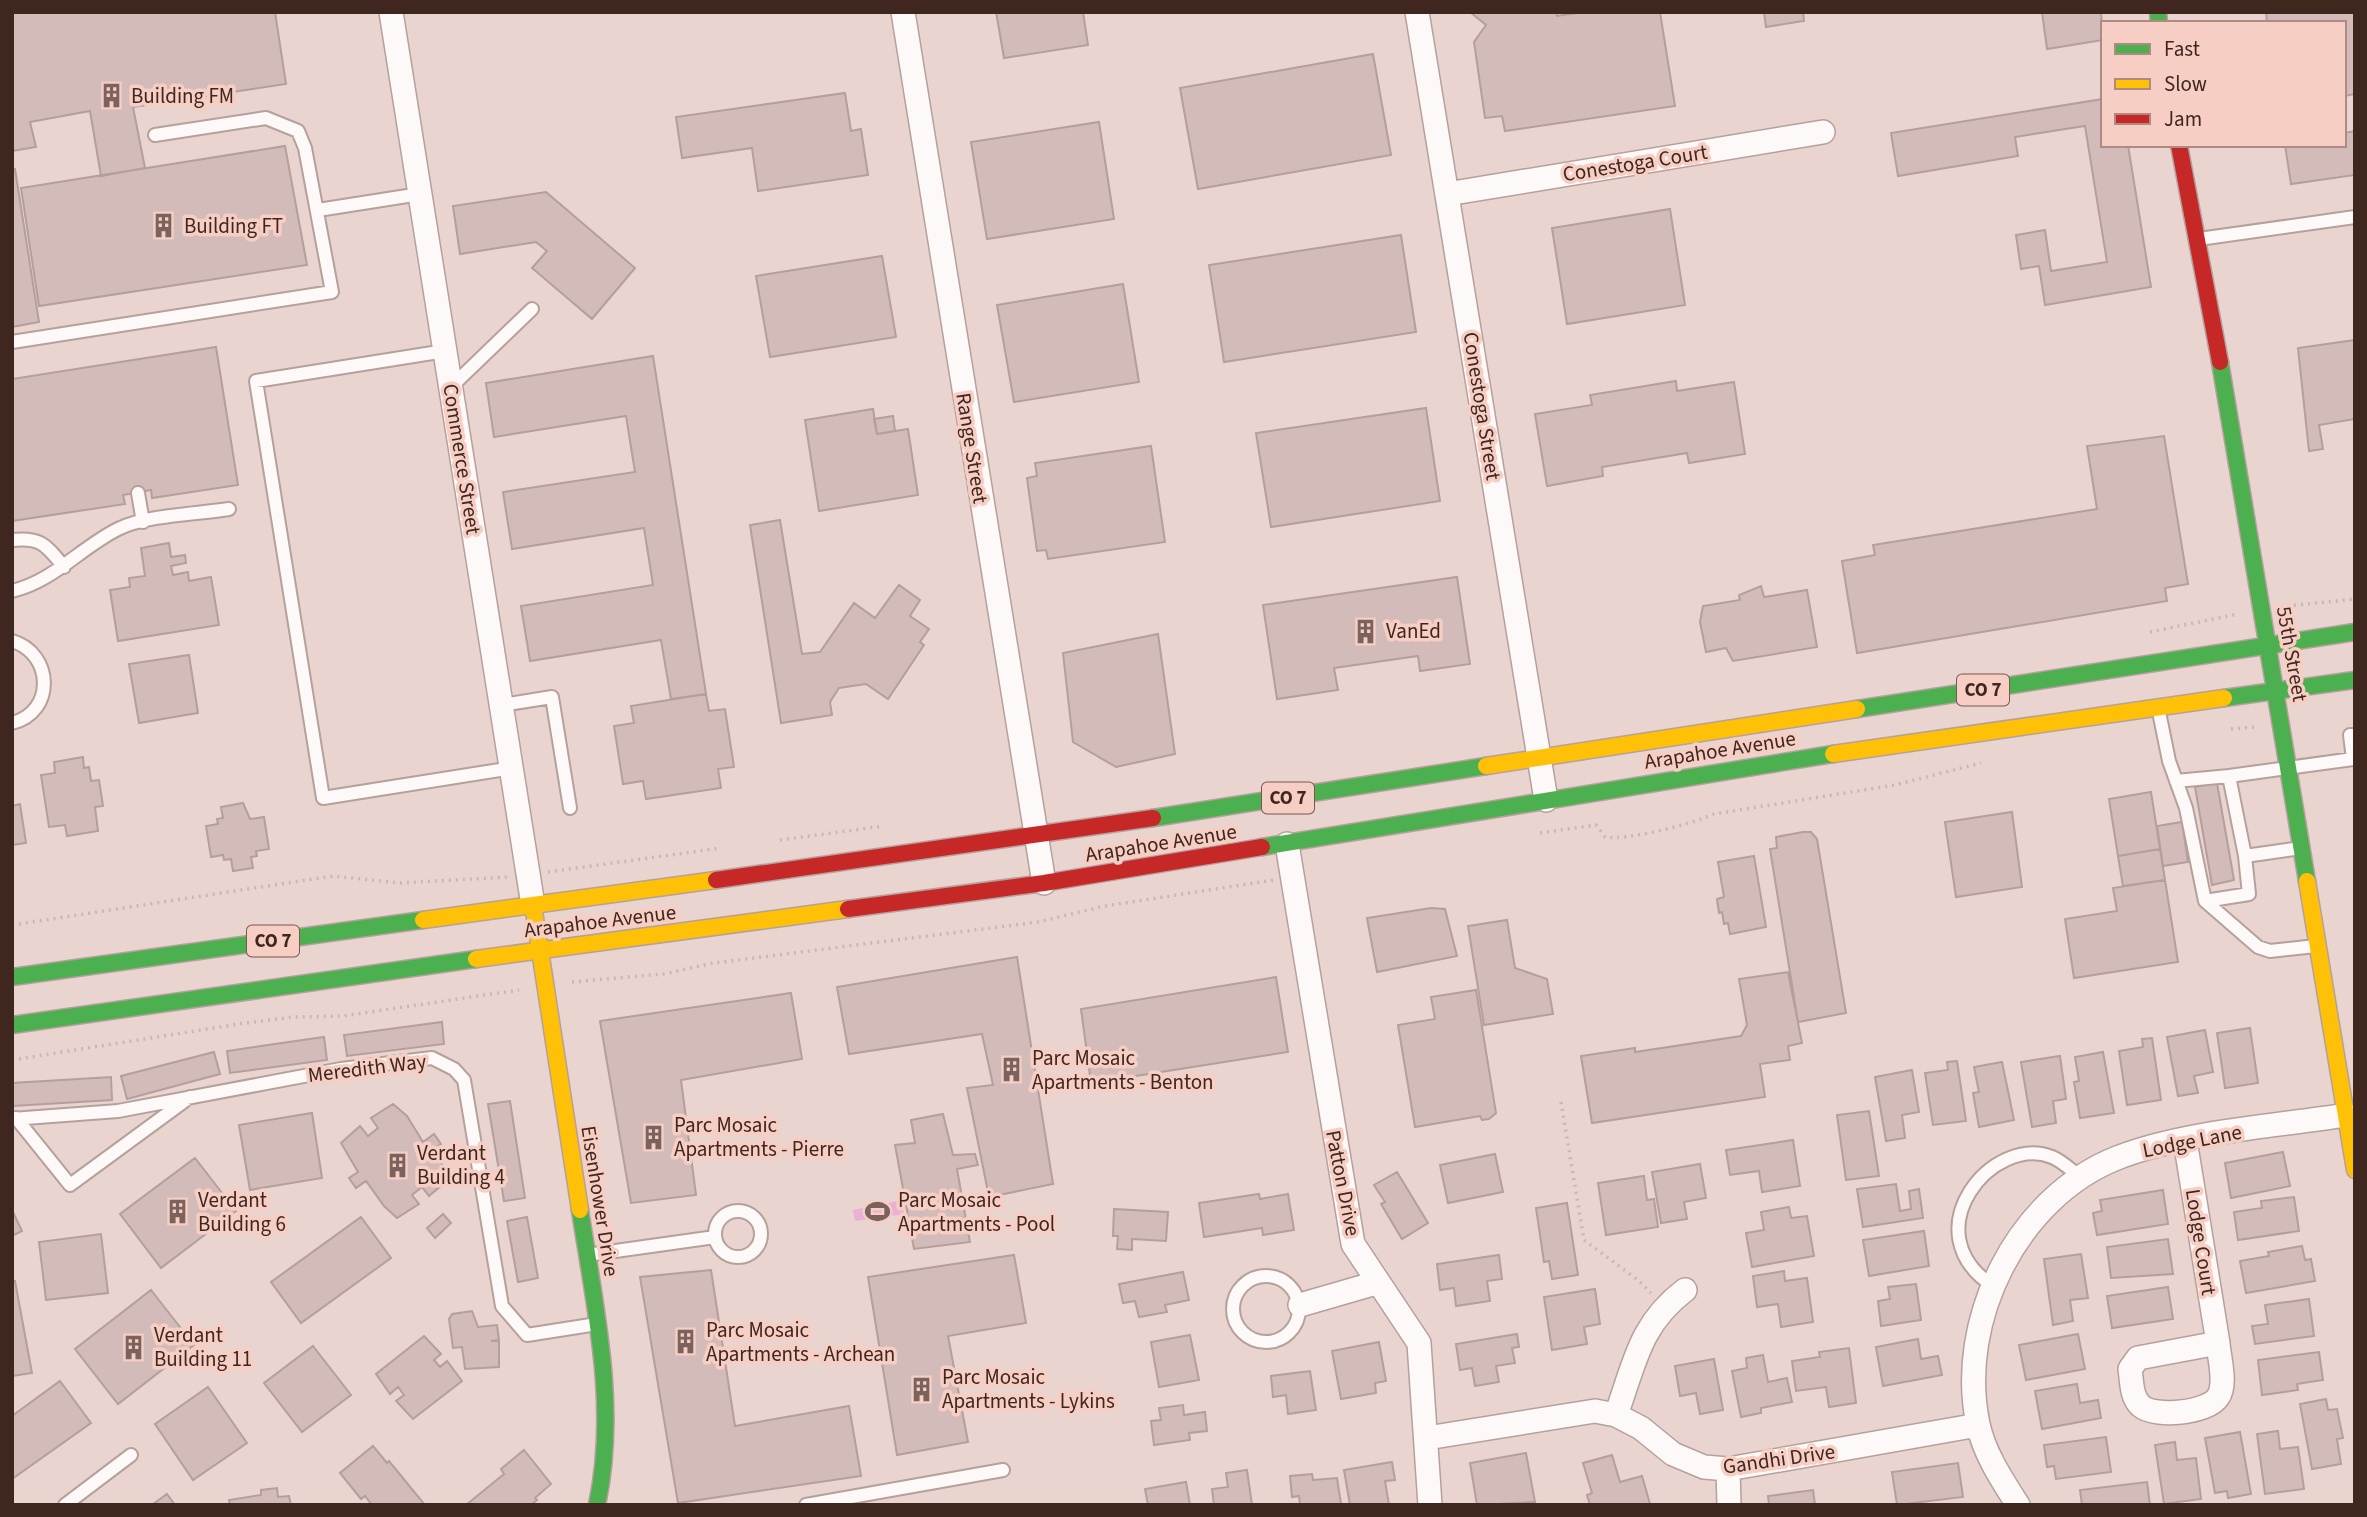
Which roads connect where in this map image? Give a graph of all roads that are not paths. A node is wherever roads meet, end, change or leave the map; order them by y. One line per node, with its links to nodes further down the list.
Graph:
1 (391, 12): 7 (street, Commerce Street)
2 (903, 12): 39 (street, Range Street)
3 (1417, 12): 8 (street, Conestoga Street)
4 (1823, 132): 8 (street, Conestoga Court)
5 (155, 135): 9 (lane)
6 (2179, 147): 11 (main road, 55th Street)
7 (420, 194): 9 (lane); 14 (street, Commerce Street)
8 (1447, 194): 31 (street, Conestoga Street)
9 (318, 210): 13 (lane)
10 (2355, 217): 11 (lane)
11 (2195, 240): 24 (main road, 55th Street)
12 (533, 309): 15 (lane)
13 (12, 342)
14 (445, 351): 15 (street, Commerce Street); 33 (lane)
15 (451, 387): 27 (street, Commerce Street)
16 (138, 493): 18 (lane)
17 (229, 509): 18 (lane)
18 (143, 522): 20 (lane)
19 (12, 540): 20 (lane)
20 (64, 567): 21 (lane)
21 (12, 591)
22 (2355, 632): 24 (main road, Arapahoe Avenue / CO 7)
23 (12, 641): 29 (lane)
24 (2269, 644): 26 (main road, 55th Street); 31 (main road, Arapahoe Avenue / CO 7)
25 (2355, 680): 26 (main road, Arapahoe Avenue / CO 7)
26 (2277, 690): 28 (main road, Arapahoe Avenue / CO 7); 34 (main road, 55th Street)
27 (502, 705): 33 (street, Commerce Street); 38 (lane)
28 (2158, 708): 36 (lane); 37 (main road, Arapahoe Avenue / CO 7)
29 (12, 723)
30 (2355, 734): 32 (lane)
31 (1540, 760): 37 (street, Conestoga Street); 39 (main road, Arapahoe Avenue / CO 7)
32 (2354, 765): 34 (lane)
33 (512, 768): 45 (street, Commerce Street)
34 (2289, 769): 35 (lane); 41 (main road, 55th Street)
35 (2229, 776): 36 (lane); 42 (lane)
36 (2176, 781): 44 (lane)
37 (1546, 800): 40 (main road, Arapahoe Avenue / CO 7)
38 (570, 808)
39 (1036, 836): 43 (street, Range Street); 45 (main road, Arapahoe Avenue / CO 7)
40 (1287, 844): 43 (main road, Arapahoe Avenue / CO 7); 58 (street, Patton Drive)
41 (2302, 848): 42 (lane); 46 (main road, 55th Street)
42 (2245, 856): 44 (lane)
43 (1044, 883): 47 (main road, Arapahoe Avenue / CO 7)
44 (2205, 901): 46 (lane)
45 (533, 905): 47 (main road, Eisenhower Drive); 48 (main road, Arapahoe Avenue / CO 7)
46 (2317, 946): 52 (main road, 55th Street)
47 (540, 951): 49 (main road, Arapahoe Avenue / CO 7); 57 (main road, Eisenhower Drive)
48 (12, 977)
49 (12, 1025)
50 (193, 1095): 51 (lane, Meredith Way); 51 (lane); 62 (lane, Meredith Way)
51 (14, 1119)
52 (2350, 1122): 53 (street, Lodge Lane); 54 (main road, 55th Street)
53 (2185, 1140): 55 (street, Lodge Lane); 63 (street, Lodge Court)
54 (2355, 1170)
55 (2079, 1176): 59 (street, Lodge Lane); 59 (lane)
56 (715, 1237): 57 (lane)
57 (587, 1255): 62 (main road, Eisenhower Drive)
58 (1376, 1283): 61 (street); 66 (street, Patton Drive)
59 (1993, 1286): 65 (street, Lodge Lane)
60 (1685, 1290): 64 (street)
61 (1300, 1305): 61 (lane)
62 (598, 1324): 71 (main road, Eisenhower Drive)
63 (2218, 1343)
64 (1616, 1415): 66 (street, Gandhi Drive); 68 (street, Gandhi Drive)
65 (1978, 1425): 68 (street, Gandhi Drive); 75 (street, Lodge Lane)
66 (1427, 1438): 73 (street, Patton Drive)
67 (131, 1455): 70 (lane)
68 (1728, 1469): 74 (street)
69 (1003, 1470): 72 (lane)
70 (65, 1505)
71 (597, 1505)
72 (806, 1505)
73 (1430, 1505)
74 (1729, 1505)
75 (2018, 1505)

